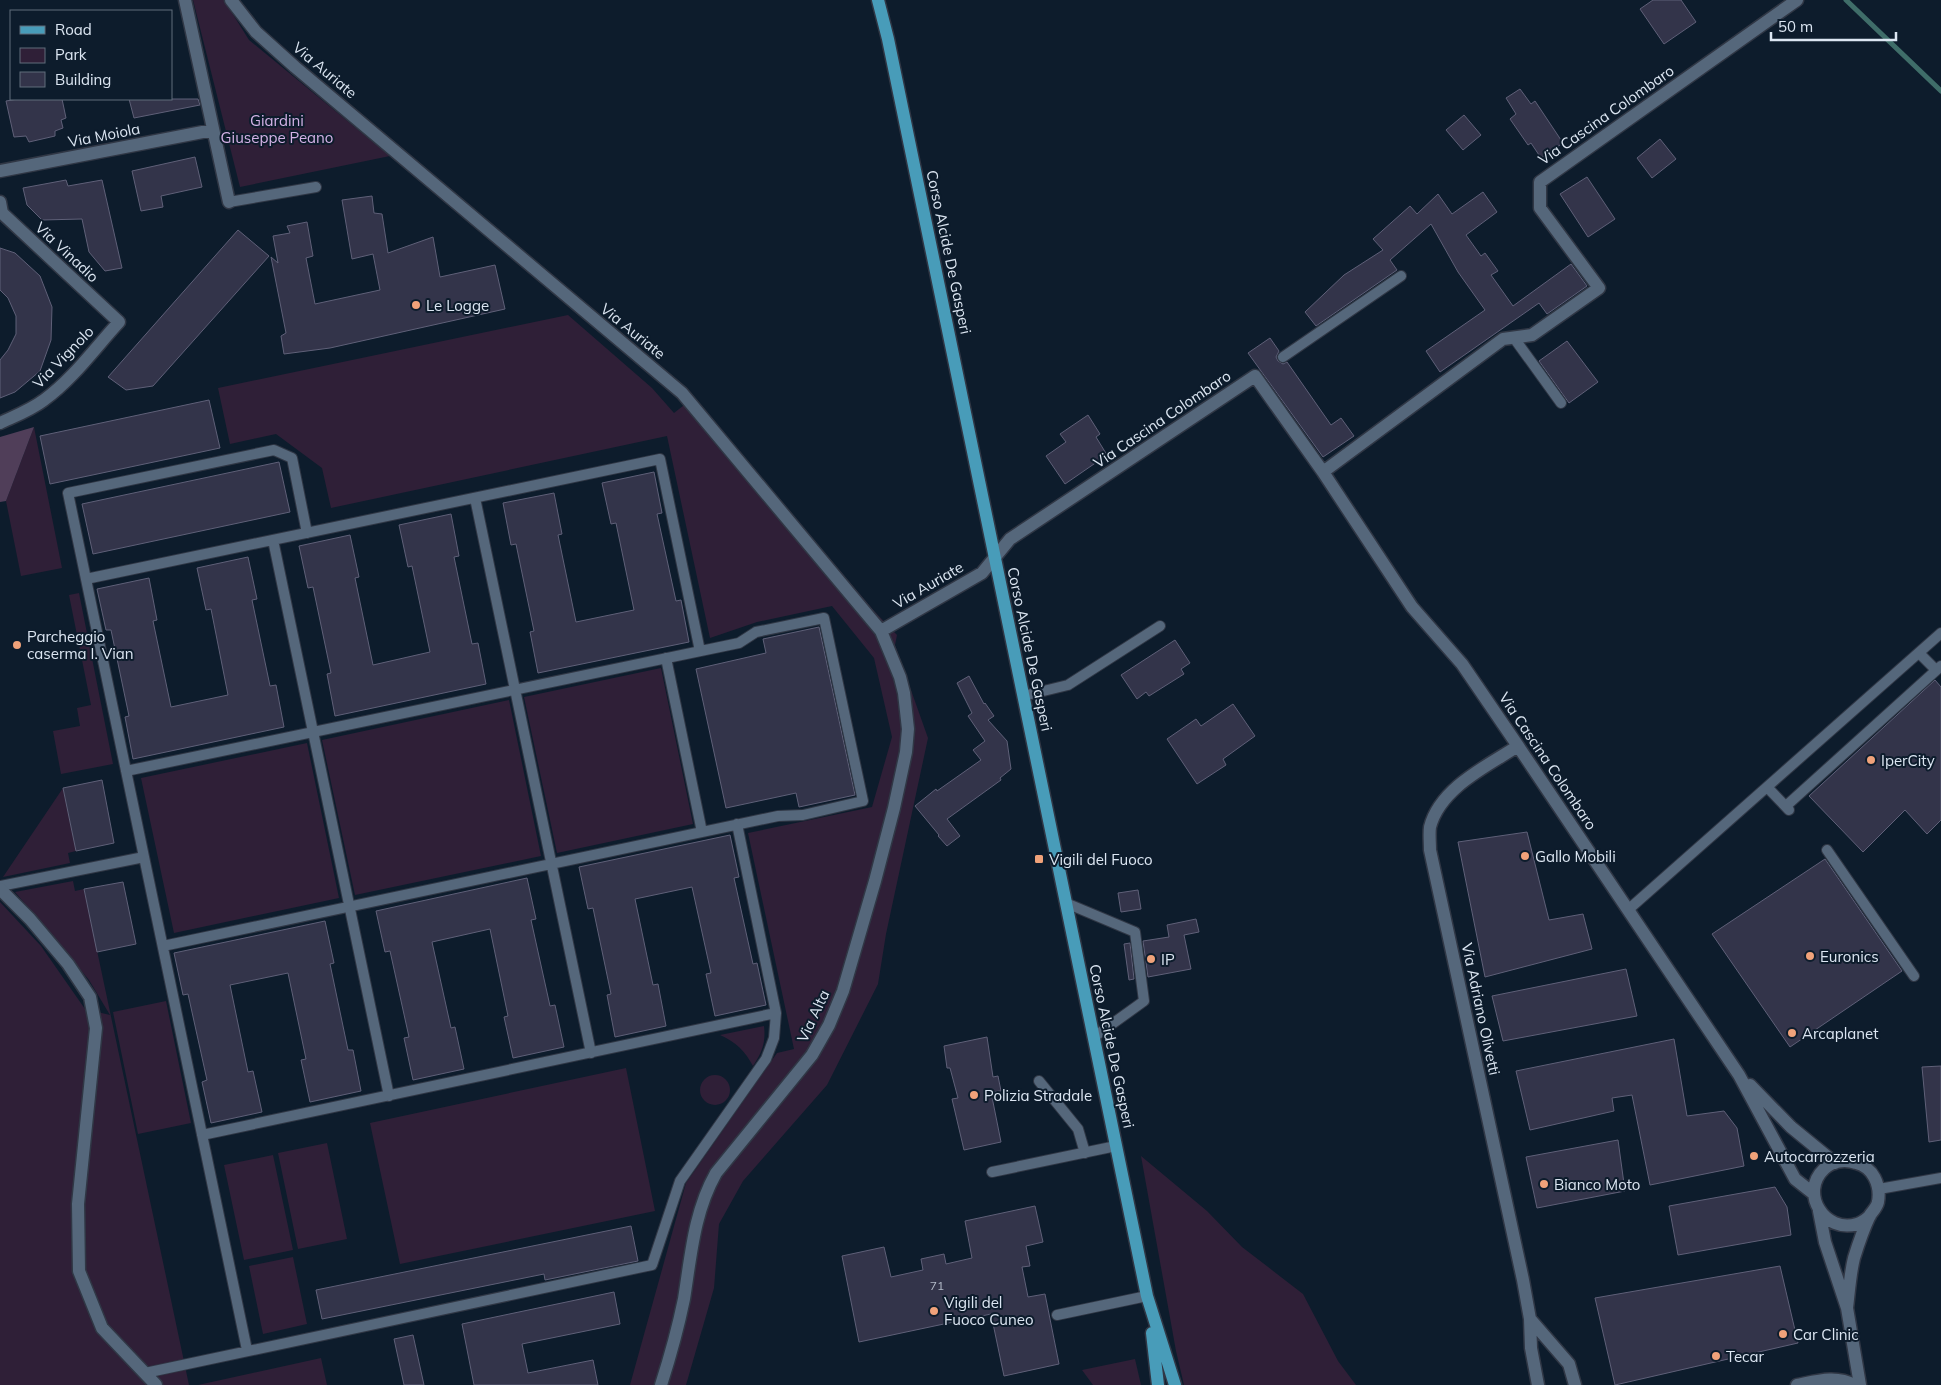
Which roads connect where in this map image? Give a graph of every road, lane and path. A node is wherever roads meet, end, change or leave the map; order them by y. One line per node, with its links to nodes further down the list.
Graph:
1 (185, 0): 5 (street)
2 (231, 0): 23 (street, Via Auriate)
3 (878, 0): 20 (main road, Corso Alcide De Gasperi)
4 (1797, 0): 12 (street, Via Cascina Colombaro)
5 (213, 130): 6 (street, Via Moiola); 9 (street)
6 (0, 172)
7 (316, 186): 9 (lane)
8 (0, 202): 11 (street, Via Vinadio)
9 (229, 202)
10 (1401, 276): 13 (lane)
11 (119, 322): 15 (street, Via Vignolo)
12 (1514, 338): 14 (lane); 16 (street, Via Cascina Colombaro)
13 (1283, 357)
14 (1561, 403)
15 (0, 423)
16 (1323, 472): 20 (street, Via Cascina Colombaro); 32 (street, Via Cascina Colombaro)
17 (474, 498): 18 (lane); 25 (lane); 29 (lane)
18 (307, 533): 19 (lane); 21 (lane)
19 (273, 540): 21 (lane); 31 (lane)
20 (995, 559): 23 (street, Via Auriate); 30 (main road, Corso Alcide De Gasperi)
21 (86, 579): 33 (lane)
22 (1160, 626): 30 (lane)
23 (881, 631): 69 (street, Via Alta)
24 (1941, 633): 26 (lane)
25 (700, 651): 27 (lane); 35 (lane)
26 (1919, 653): 28 (lane); 34 (lane)
27 (666, 658): 29 (lane); 36 (lane)
28 (1938, 668): 34 (lane)
29 (515, 690): 31 (lane); 39 (lane)
30 (1023, 696): 41 (main road, Corso Alcide De Gasperi)
31 (313, 732): 33 (lane); 42 (lane)
32 (1518, 746): 43 (street, Via Cascina Colombaro); 65 (street, Via Adriano Olivetti)
33 (126, 771): 38 (lane)
34 (1767, 787): 43 (lane)
35 (736, 824): 36 (lane); 46 (lane)
36 (702, 832): 39 (lane)
37 (1828, 850): 45 (lane)
38 (144, 857): 40 (lane); 44 (lane)
39 (551, 864): 42 (lane); 48 (lane)
40 (0, 888): 67 (street)
41 (1066, 903): 47 (main road, Corso Alcide De Gasperi); 47 (lane)
42 (349, 906): 44 (lane); 51 (lane)
43 (1629, 909): 49 (street, Via Cascina Colombaro)
44 (163, 946): 52 (lane)
45 (1914, 976)
46 (776, 1013): 48 (lane); 66 (lane)
47 (1094, 1037): 53 (main road, Corso Alcide De Gasperi)
48 (591, 1053): 51 (lane)
49 (1739, 1074): 55 (street, Via Cascina Colombaro); 59 (street, Via Cascina Colombaro)
50 (1039, 1081): 54 (lane)
51 (389, 1096): 52 (lane)
52 (202, 1135): 66 (lane)
53 (1116, 1146): 54 (lane); 62 (main road, Corso Alcide De Gasperi)
54 (1085, 1153): 56 (lane)
55 (1835, 1162): 58 (street); 59 (street)
56 (992, 1172)
57 (1941, 1178): 58 (lane)
58 (1879, 1189): 61 (street)
59 (1814, 1194): 60 (street)
60 (1819, 1211): 61 (street); 63 (street)
61 (1870, 1216): 63 (street)
62 (1148, 1301): 64 (lane); 70 (main road, Corso Alcide De Gasperi); 71 (main road, Corso Alcide De Gasperi)
63 (1847, 1308): 76 (street)
64 (1057, 1315)
65 (1530, 1318): 72 (street, Via Adriano Olivetti); 73 (street)
66 (247, 1350): 67 (lane)
67 (145, 1373): 68 (street)
68 (156, 1385)
69 (662, 1385)
70 (1158, 1385)
71 (1175, 1385)
72 (1538, 1385)
73 (1575, 1385)
74 (1797, 1385): 75 (street)
75 (1854, 1385)
76 (1860, 1385)

